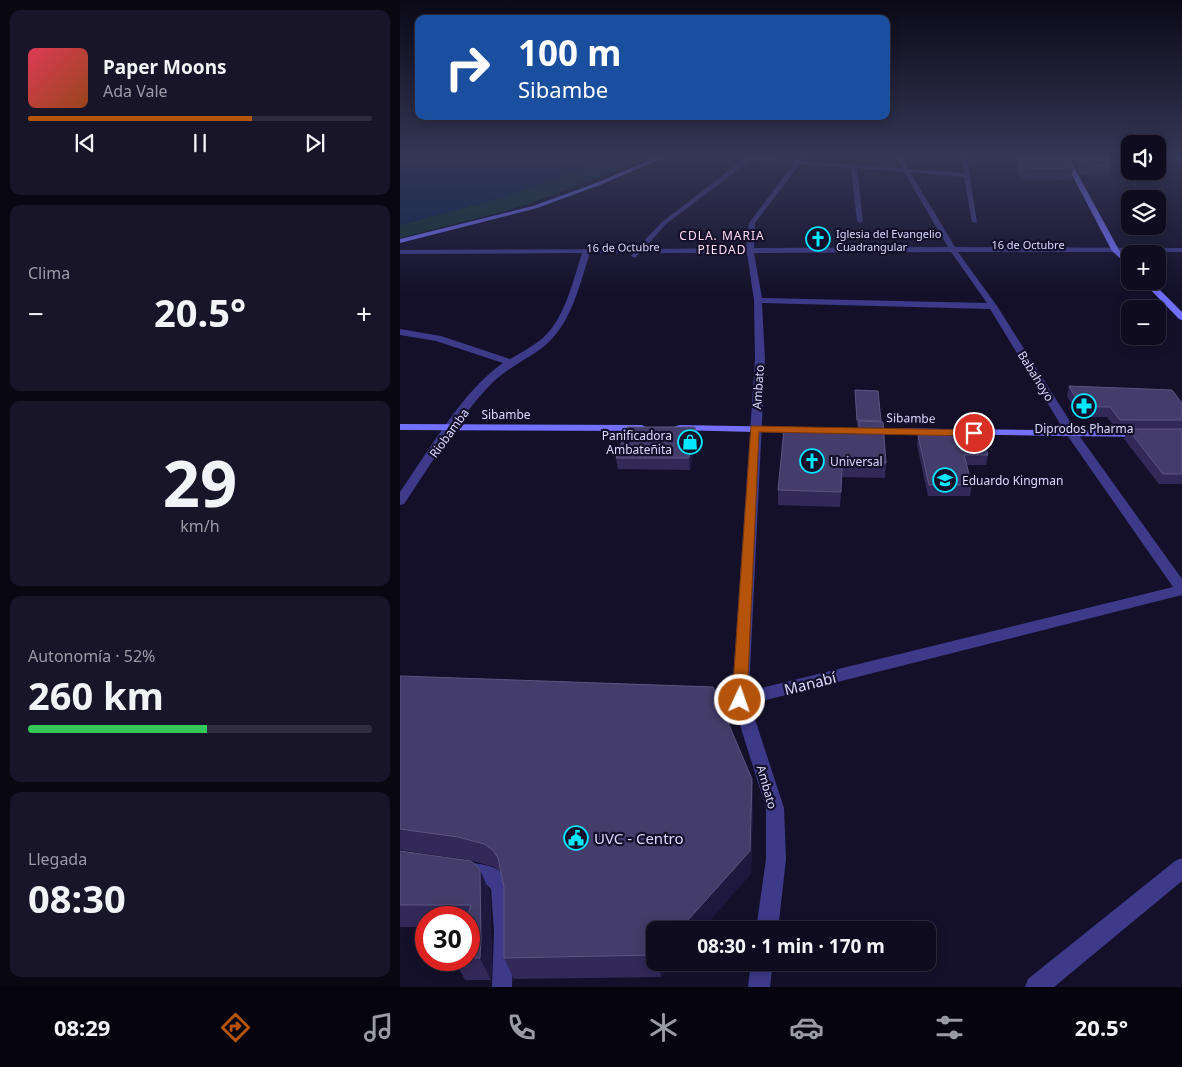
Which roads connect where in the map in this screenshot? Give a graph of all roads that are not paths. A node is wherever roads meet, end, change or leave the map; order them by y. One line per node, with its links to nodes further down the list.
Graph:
1 (549, 202): 10 (street)
2 (692, 202): 16 (street)
3 (768, 202): 15 (street, Ambato)
4 (858, 202): 8 (street)
5 (925, 202): 14 (street, Babahoyo)
6 (972, 202): 9 (street)
7 (1090, 202): 12 (street)
8 (860, 221)
9 (975, 222)
10 (400, 241)
11 (1182, 250): 12 (street, 16 de Octubre)
12 (1116, 251): 14 (street, 16 de Octubre); 18 (street)
13 (400, 252): 17 (street, 16 de Octubre)
14 (955, 252): 15 (street, 16 de Octubre); 22 (street, Babahoyo)
15 (750, 254): 16 (street, 16 de Octubre); 21 (street, Ambato)
16 (636, 255): 17 (street, 16 de Octubre)
17 (585, 256): 19 (street, 16 de Octubre); 25 (street, Riobamba)
18 (1121, 256)
19 (400, 258)
20 (1155, 290): 23 (street)
21 (758, 300): 22 (street); 28 (street, Ambato)
22 (993, 306): 32 (street, Babahoyo)
23 (1182, 317)
24 (400, 332): 25 (street)
25 (509, 362): 27 (street, Riobamba)
26 (400, 427): 27 (street, Sibambe)
27 (451, 427): 28 (street, Sibambe); 33 (street, Riobamba)
28 (754, 429): 29 (street, Sibambe); 36 (street, Ambato)
29 (814, 430)
30 (854, 431): 32 (street, Sibambe)
31 (1152, 434): 32 (street, Sibambe)
32 (1073, 435): 34 (street, Babahoyo)
33 (400, 501)
34 (1182, 590): 36 (street, Manabí)
35 (691, 697): 36 (street, Manabí)
36 (740, 700): 39 (street, Ambato)
37 (447, 868): 41 (lane)
38 (1182, 868): 43 (street)
39 (768, 921)
40 (761, 971): 42 (street)
41 (502, 987)
42 (759, 987)
43 (1036, 987)

